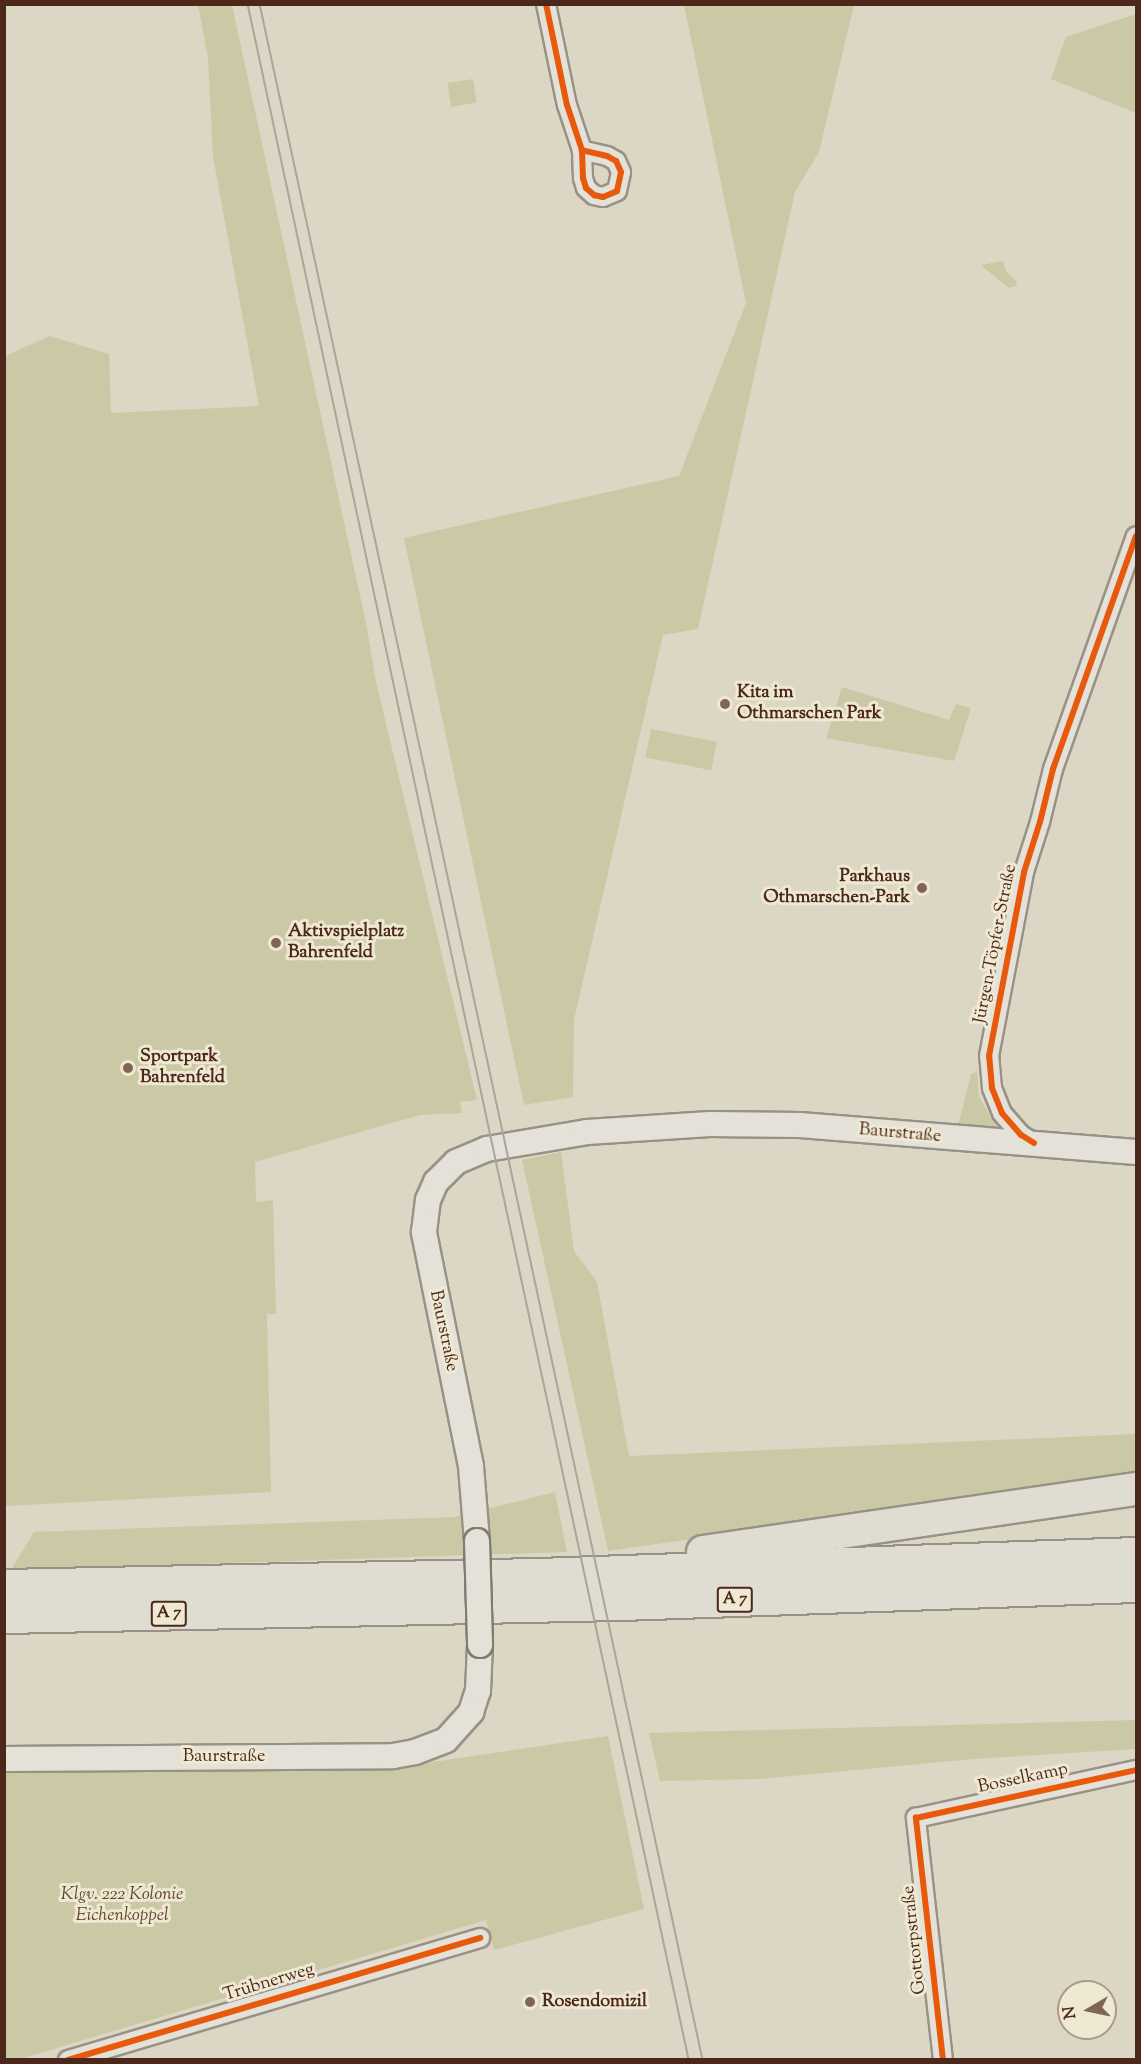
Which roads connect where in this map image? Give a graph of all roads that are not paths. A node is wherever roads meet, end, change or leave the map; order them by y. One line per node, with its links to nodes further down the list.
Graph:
1 (546, 4): 2 (street)
2 (582, 150)
3 (1137, 536): 4 (street, Jürgen-Töpfer-Straße)
4 (1034, 1143): 5 (main road, Baurstraße); 12 (main road, Baurstraße, bridge)
5 (1137, 1152)
6 (1137, 1489): 8 (highway)
7 (1137, 1554): 8 (highway, A 7)
8 (539, 1575): 9 (highway, A 7)
9 (4, 1586)
10 (1137, 1586): 11 (highway, A 7)
11 (4, 1617)
12 (4, 1759)
13 (1137, 1770): 14 (street, Bosselkamp)
14 (916, 1818): 17 (street, Gottorpstraße)
15 (480, 1938): 16 (street, Trübnerweg)
16 (68, 2060)
17 (943, 2060)

